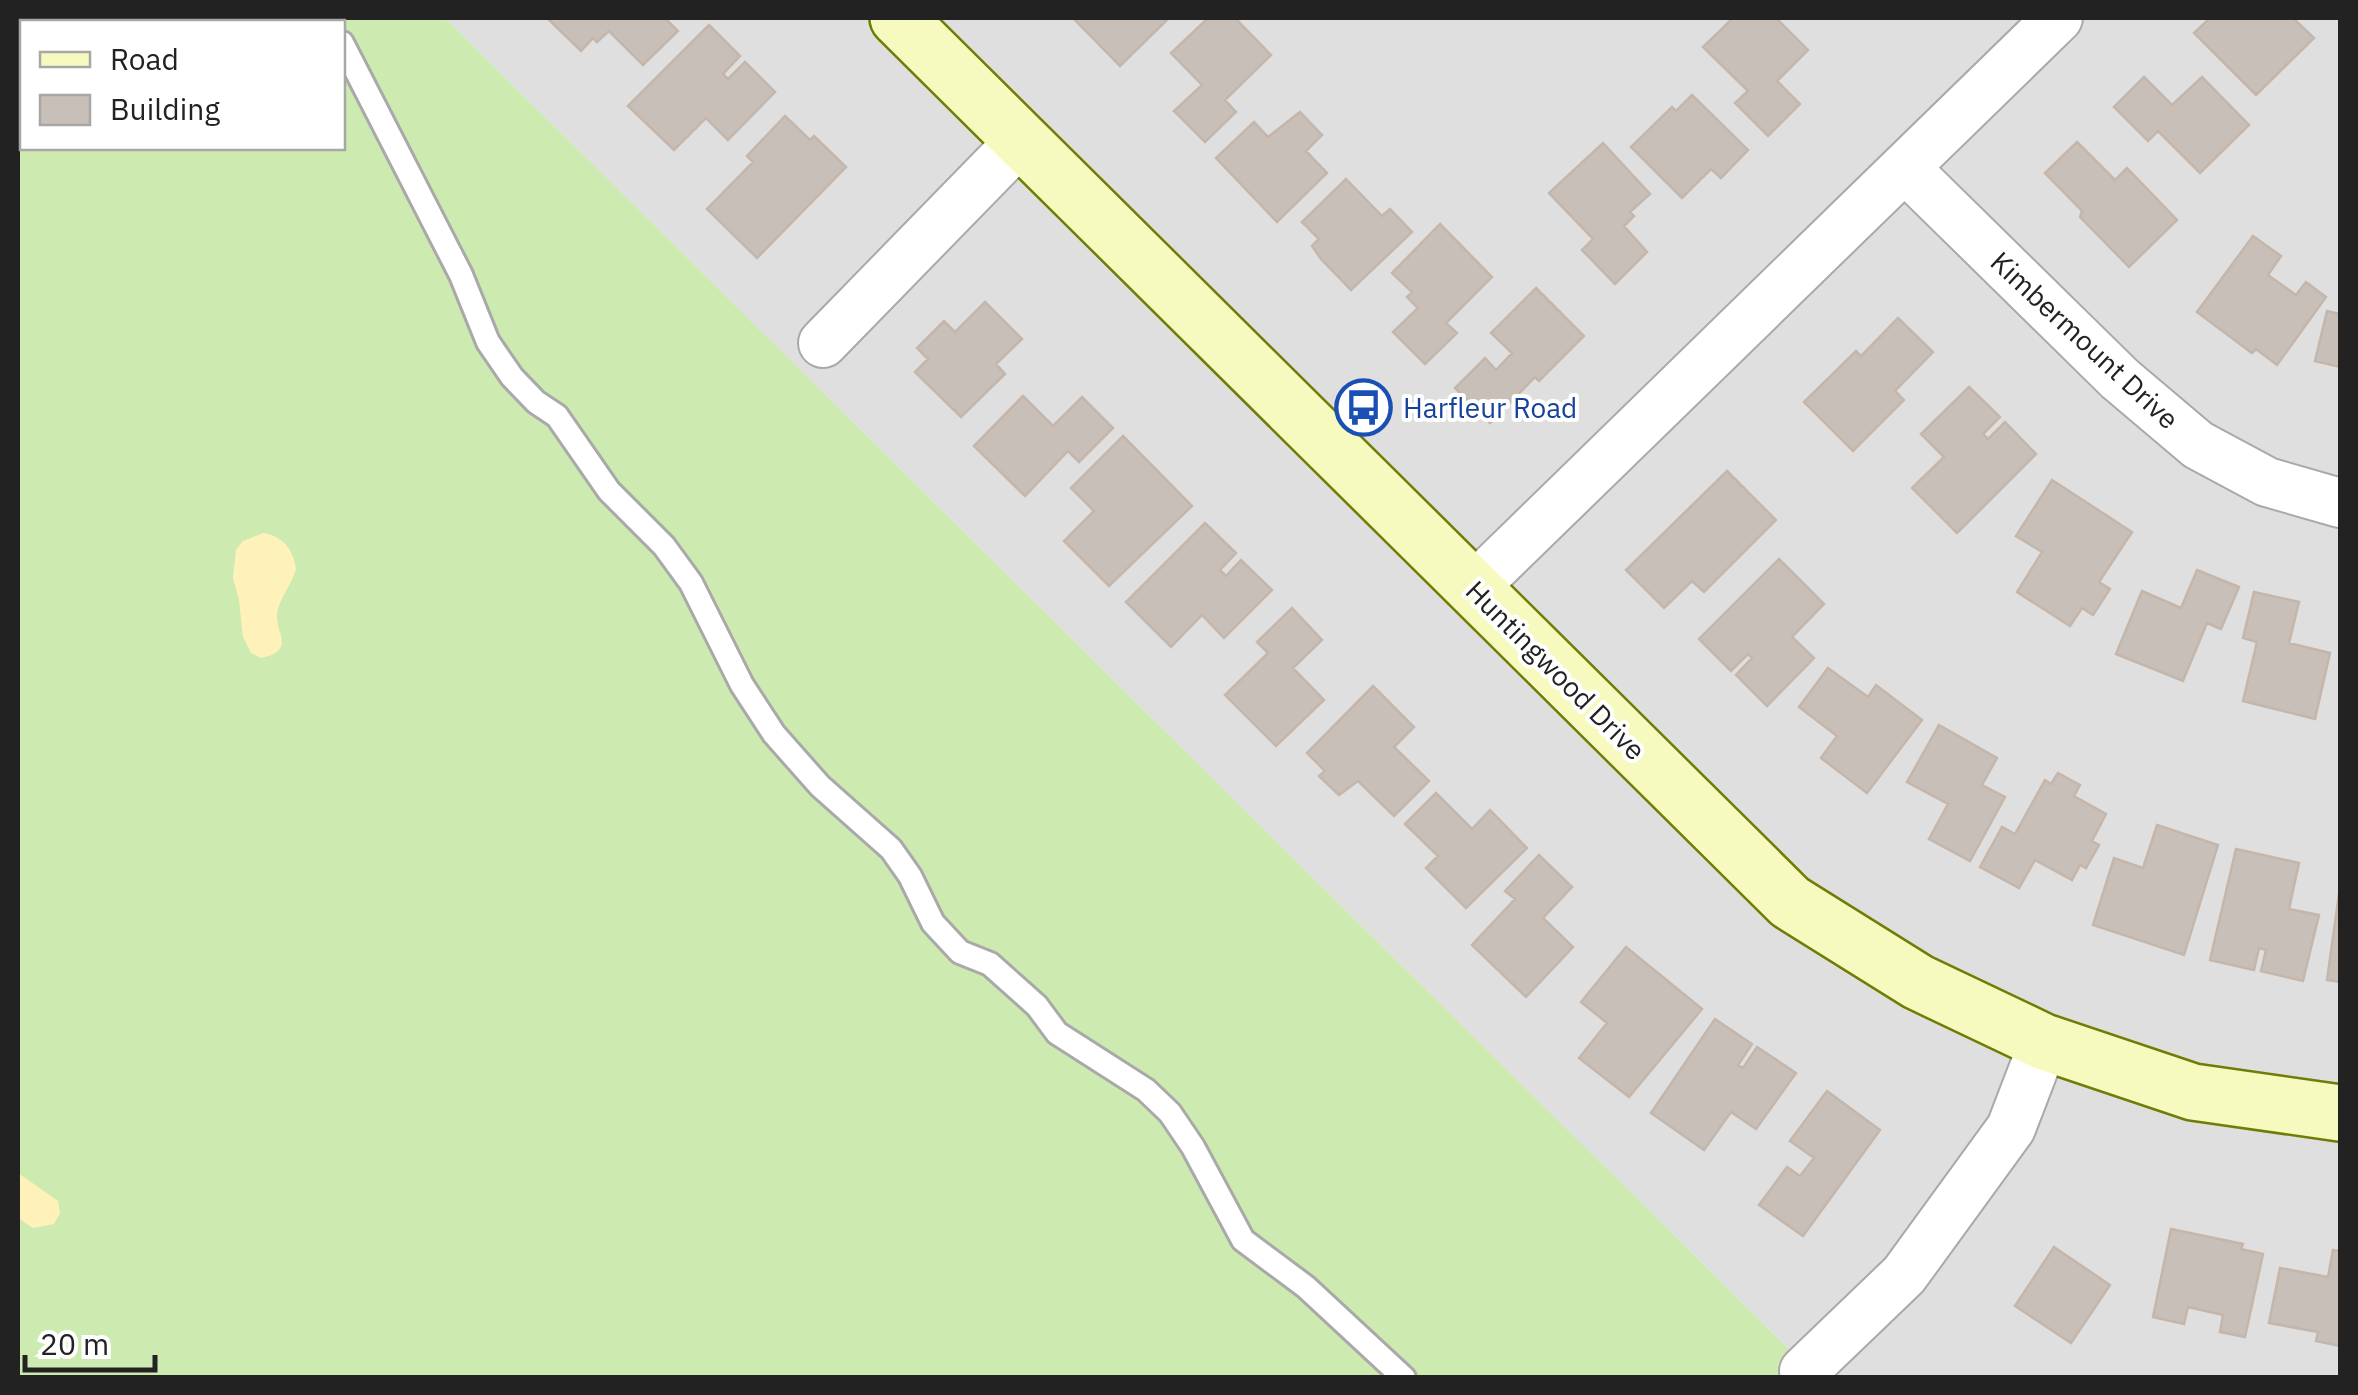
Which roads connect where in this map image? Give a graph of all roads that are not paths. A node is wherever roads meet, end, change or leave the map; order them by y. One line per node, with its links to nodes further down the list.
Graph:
1 (898, 18): 4 (street, Huntingwood Drive)
2 (2058, 18): 5 (street)
3 (345, 49): 12 (lane)
4 (1021, 140): 6 (street); 8 (street, Huntingwood Drive)
5 (1904, 168): 7 (street, Kimbermount Drive); 8 (street)
6 (823, 343)
7 (2340, 504)
8 (1473, 588): 9 (street, Huntingwood Drive)
9 (2044, 1042): 10 (street, Huntingwood Drive); 11 (street)
10 (2340, 1113)
11 (1804, 1371)
12 (1404, 1378)

